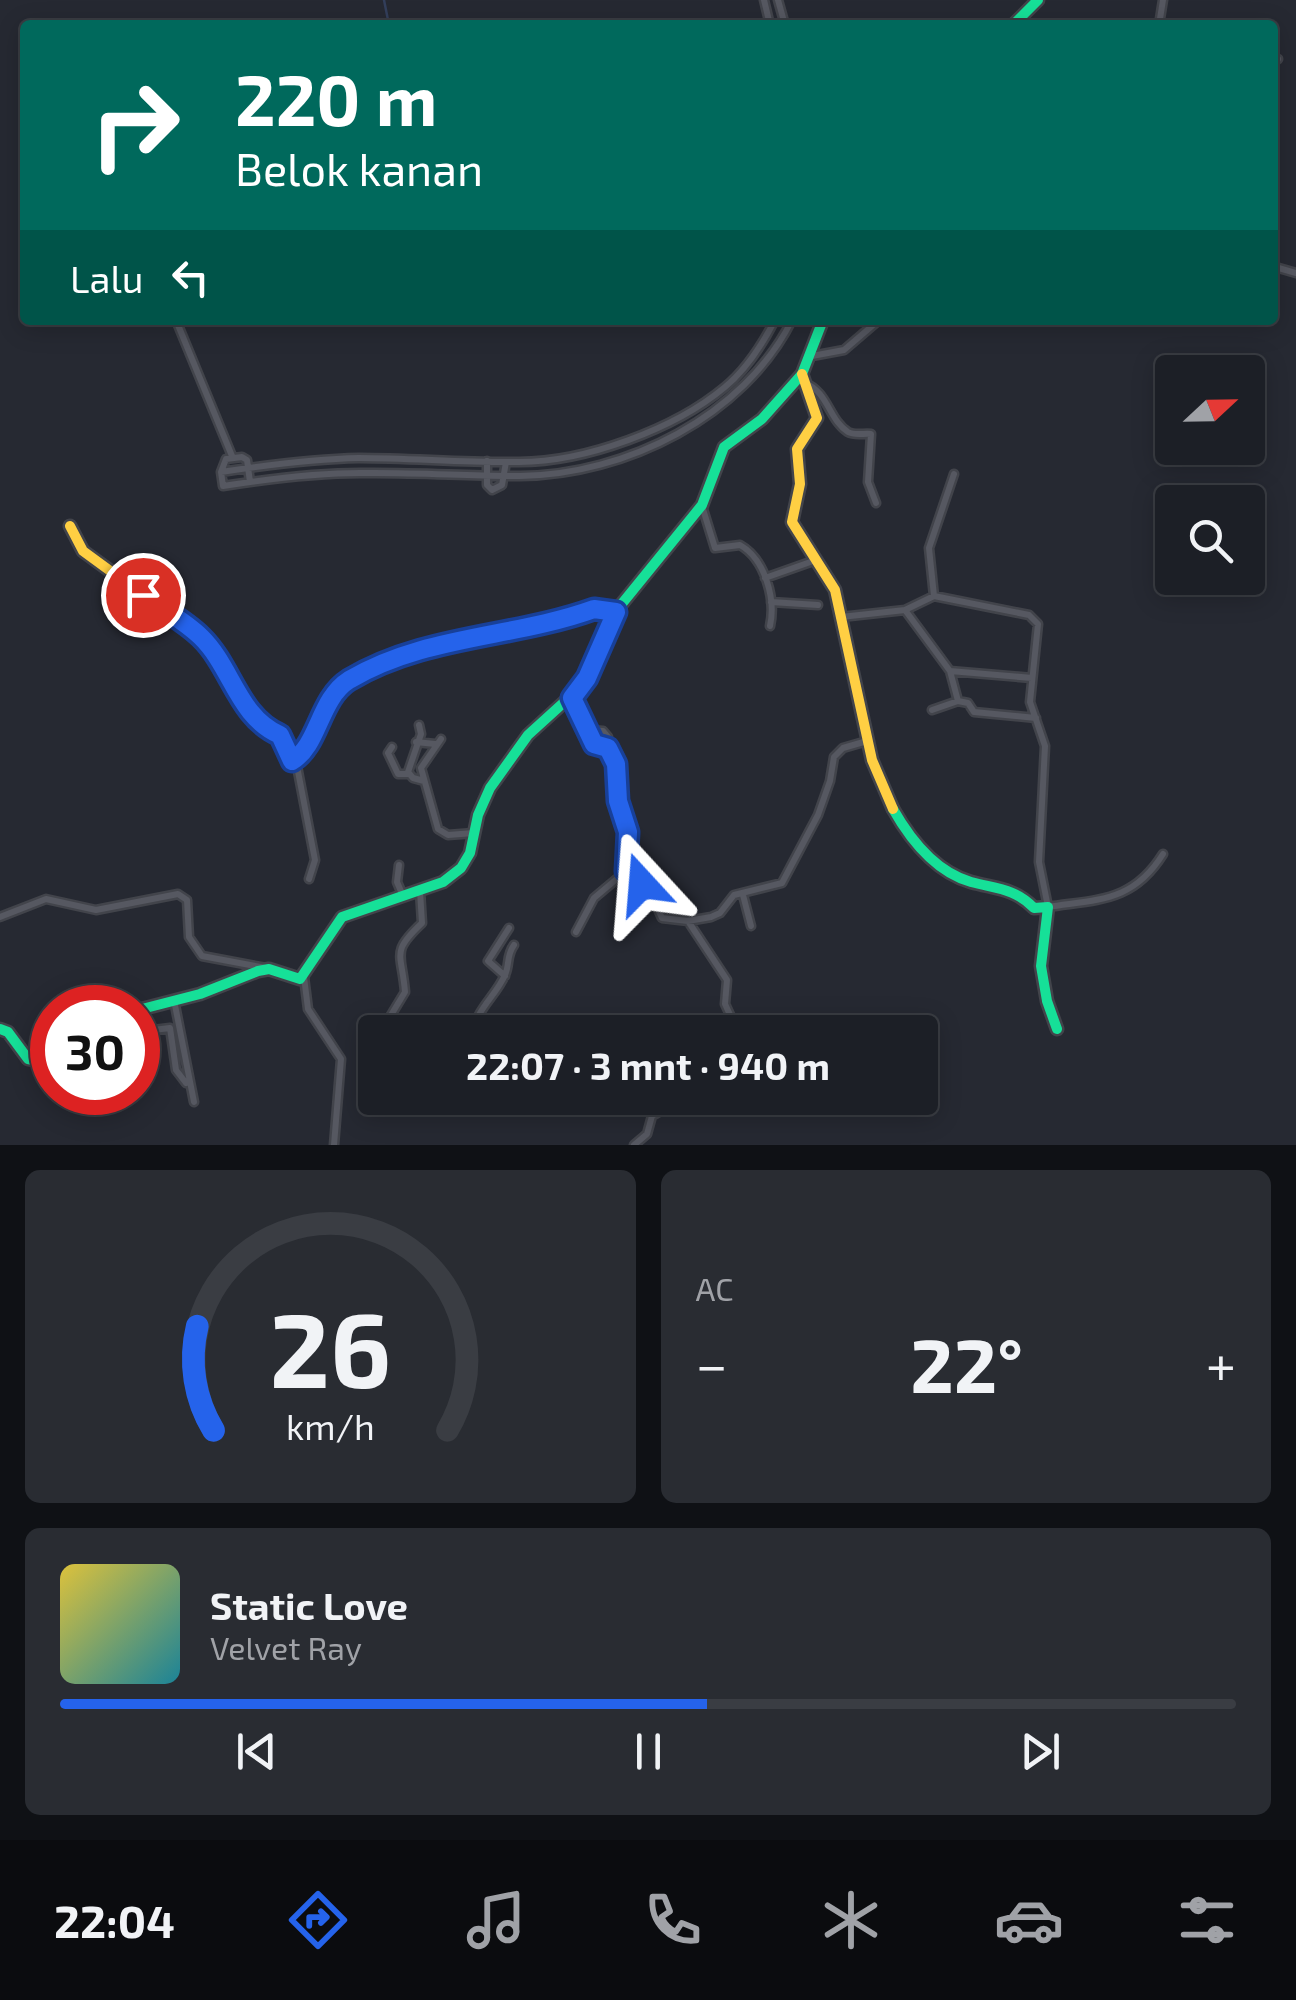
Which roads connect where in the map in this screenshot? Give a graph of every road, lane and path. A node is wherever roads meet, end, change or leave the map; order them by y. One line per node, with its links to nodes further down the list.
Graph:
1 (1038, 0): 2 (street)
2 (1018, 20)
3 (178, 325): 10 (street)
4 (772, 325): 12 (street)
5 (789, 325): 17 (street)
6 (821, 325): 8 (street)
7 (873, 325): 8 (street)
8 (812, 356): 9 (street)
9 (804, 378): 19 (street); 20 (street); 22 (street)
10 (232, 456): 13 (street); 14 (street)
11 (487, 461): 12 (street); 13 (street); 15 (street)
12 (506, 462): 17 (street)
13 (249, 468): 14 (street); 18 (street)
14 (222, 472): 18 (street)
15 (486, 474): 17 (street); 17 (street); 18 (street)
16 (954, 474): 24 (street)
17 (505, 475)
18 (250, 482)
19 (876, 503)
20 (702, 504): 23 (street); 28 (street)
21 (70, 526): 43 (street)
22 (818, 560): 23 (street); 29 (street)
23 (766, 578): 25 (street)
24 (934, 596): 27 (street); 32 (street)
25 (771, 602): 26 (street); 30 (street)
26 (818, 605)
27 (905, 610): 29 (street); 31 (street)
28 (616, 612): 33 (street); 43 (street)
29 (840, 618): 39 (street)
30 (770, 626)
31 (950, 671): 32 (street); 34 (street)
32 (1032, 678): 36 (street)
33 (572, 698): 38 (street); 46 (street)
34 (958, 701): 35 (street); 36 (street)
35 (932, 710)
36 (1036, 718): 54 (street)
37 (419, 725): 40 (street)
38 (589, 730): 42 (street); 42 (street)
39 (868, 740): 52 (street); 54 (street)
40 (416, 742): 44 (street); 45 (street)
41 (392, 747): 44 (street)
42 (608, 748): 49 (street)
43 (296, 766): 50 (street)
44 (408, 774): 45 (street)
45 (424, 781): 46 (street)
46 (474, 833): 51 (street)
47 (1163, 854): 54 (street)
48 (400, 865): 53 (street)
49 (626, 871): 56 (street); 59 (street)
50 (309, 879)
51 (420, 892): 53 (street); 66 (street)
52 (742, 894): 56 (street); 57 (street)
53 (404, 896): 63 (street)
54 (1048, 907): 71 (street)
55 (0, 917): 61 (street)
56 (688, 921): 68 (street)
57 (751, 926)
58 (509, 928): 62 (street)
59 (576, 932)
60 (514, 945): 62 (street)
61 (270, 970): 63 (street); 64 (street)
62 (505, 976): 67 (street)
63 (304, 977): 76 (street)
64 (174, 999): 65 (street); 73 (street)
65 (160, 1002)
66 (391, 1015)
67 (477, 1015)
68 (731, 1015)
69 (0, 1029): 72 (street)
70 (160, 1029): 73 (street)
71 (1057, 1029)
72 (30, 1058)
73 (188, 1084): 74 (street)
74 (194, 1102)
75 (654, 1115): 77 (street)
76 (334, 1145)
77 (634, 1145)

